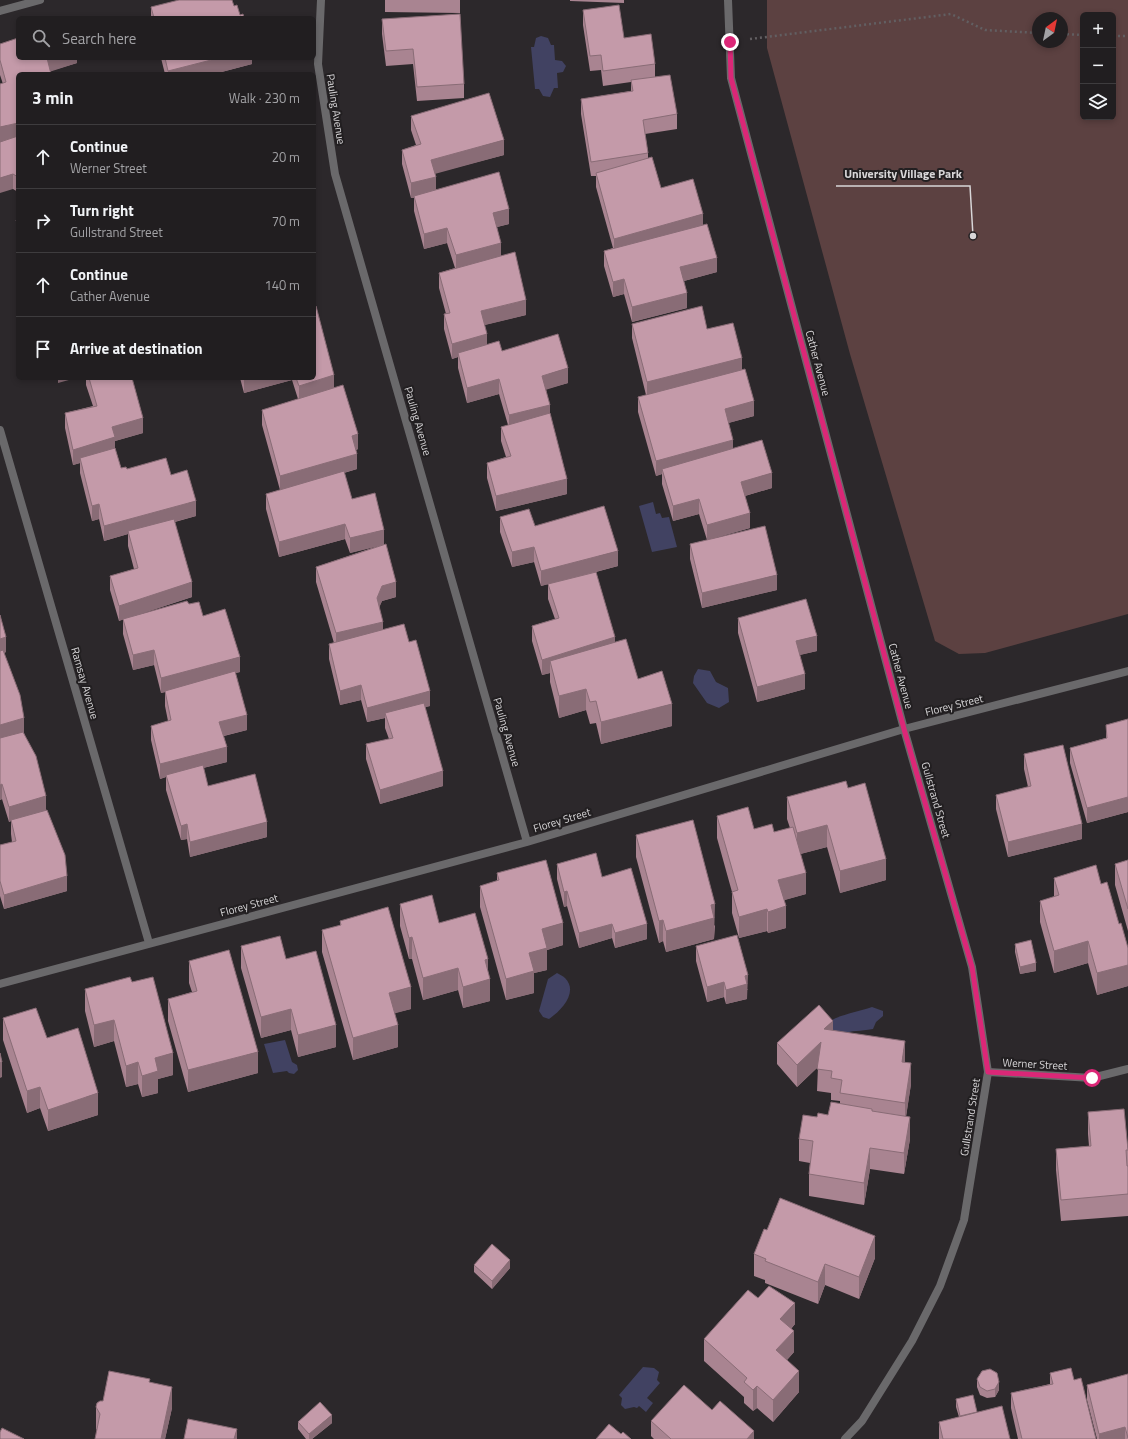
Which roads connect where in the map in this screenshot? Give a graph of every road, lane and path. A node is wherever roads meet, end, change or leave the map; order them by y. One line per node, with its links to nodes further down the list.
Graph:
1 (40, 0): 4 (street)
2 (321, 0): 14 (street, Pauling Avenue)
3 (728, 0): 10 (street, Cather Avenue)
4 (0, 11)
5 (1032, 33): 10 (path)
6 (1068, 34): 7 (path)
7 (1080, 34)
8 (1116, 36): 9 (path)
9 (1128, 36)
10 (730, 42): 13 (street, Cather Avenue)
11 (0, 430): 15 (street, Ramsay Avenue)
12 (1128, 671): 13 (street, Florey Street)
13 (904, 729): 14 (street, Florey Street); 18 (street, Gullstrand Street)
14 (527, 842): 15 (street, Florey Street)
15 (149, 943): 16 (street, Florey Street)
16 (0, 984)
17 (1128, 1069): 18 (street, Werner Street)
18 (988, 1072): 19 (street, Gullstrand Street)
19 (845, 1439)

